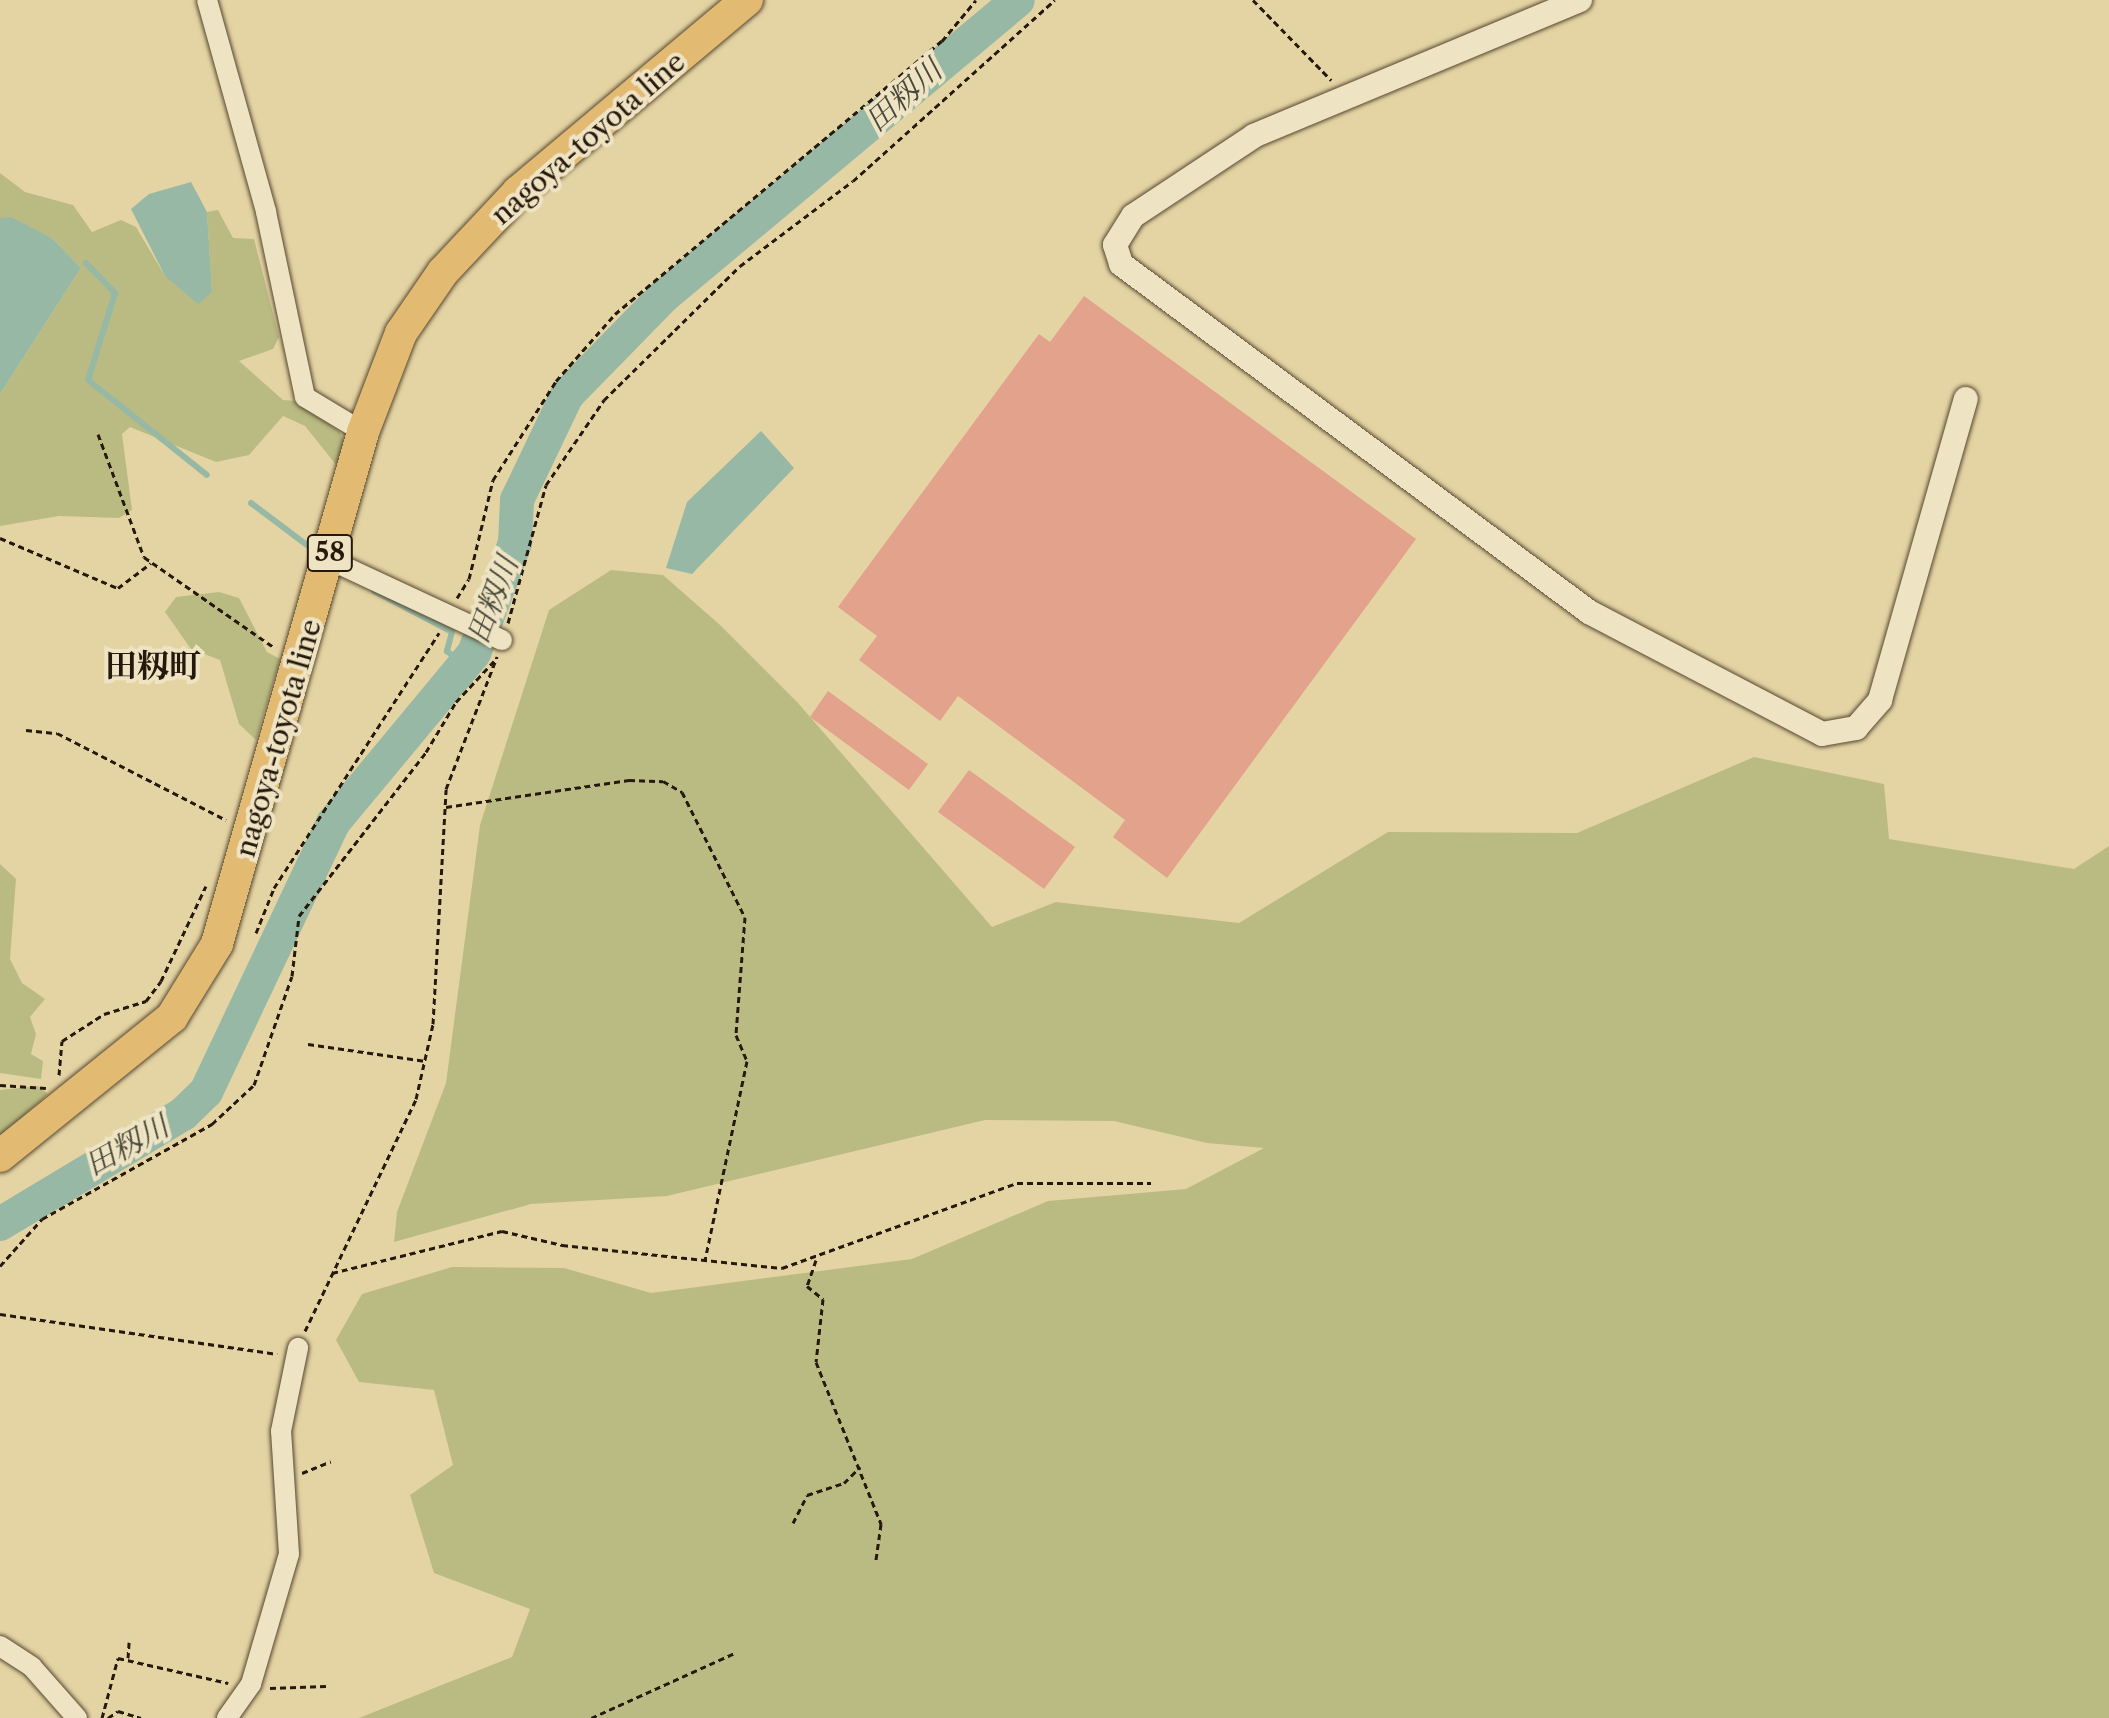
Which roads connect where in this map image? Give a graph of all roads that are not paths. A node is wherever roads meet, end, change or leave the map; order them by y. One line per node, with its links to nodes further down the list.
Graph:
1 (207, 0): 5 (street)
2 (747, 0): 5 (main road, nagoya-toyota line / 58)
3 (1580, 0): 4 (street)
4 (1966, 399)
5 (363, 432): 6 (main road, nagoya-toyota line / 58)
6 (328, 559): 7 (street); 8 (main road, nagoya-toyota line / 58)
7 (496, 638)
8 (0, 1156)
9 (298, 1348): 12 (street)
10 (0, 1646): 11 (street)
11 (77, 1718)
12 (227, 1718)

